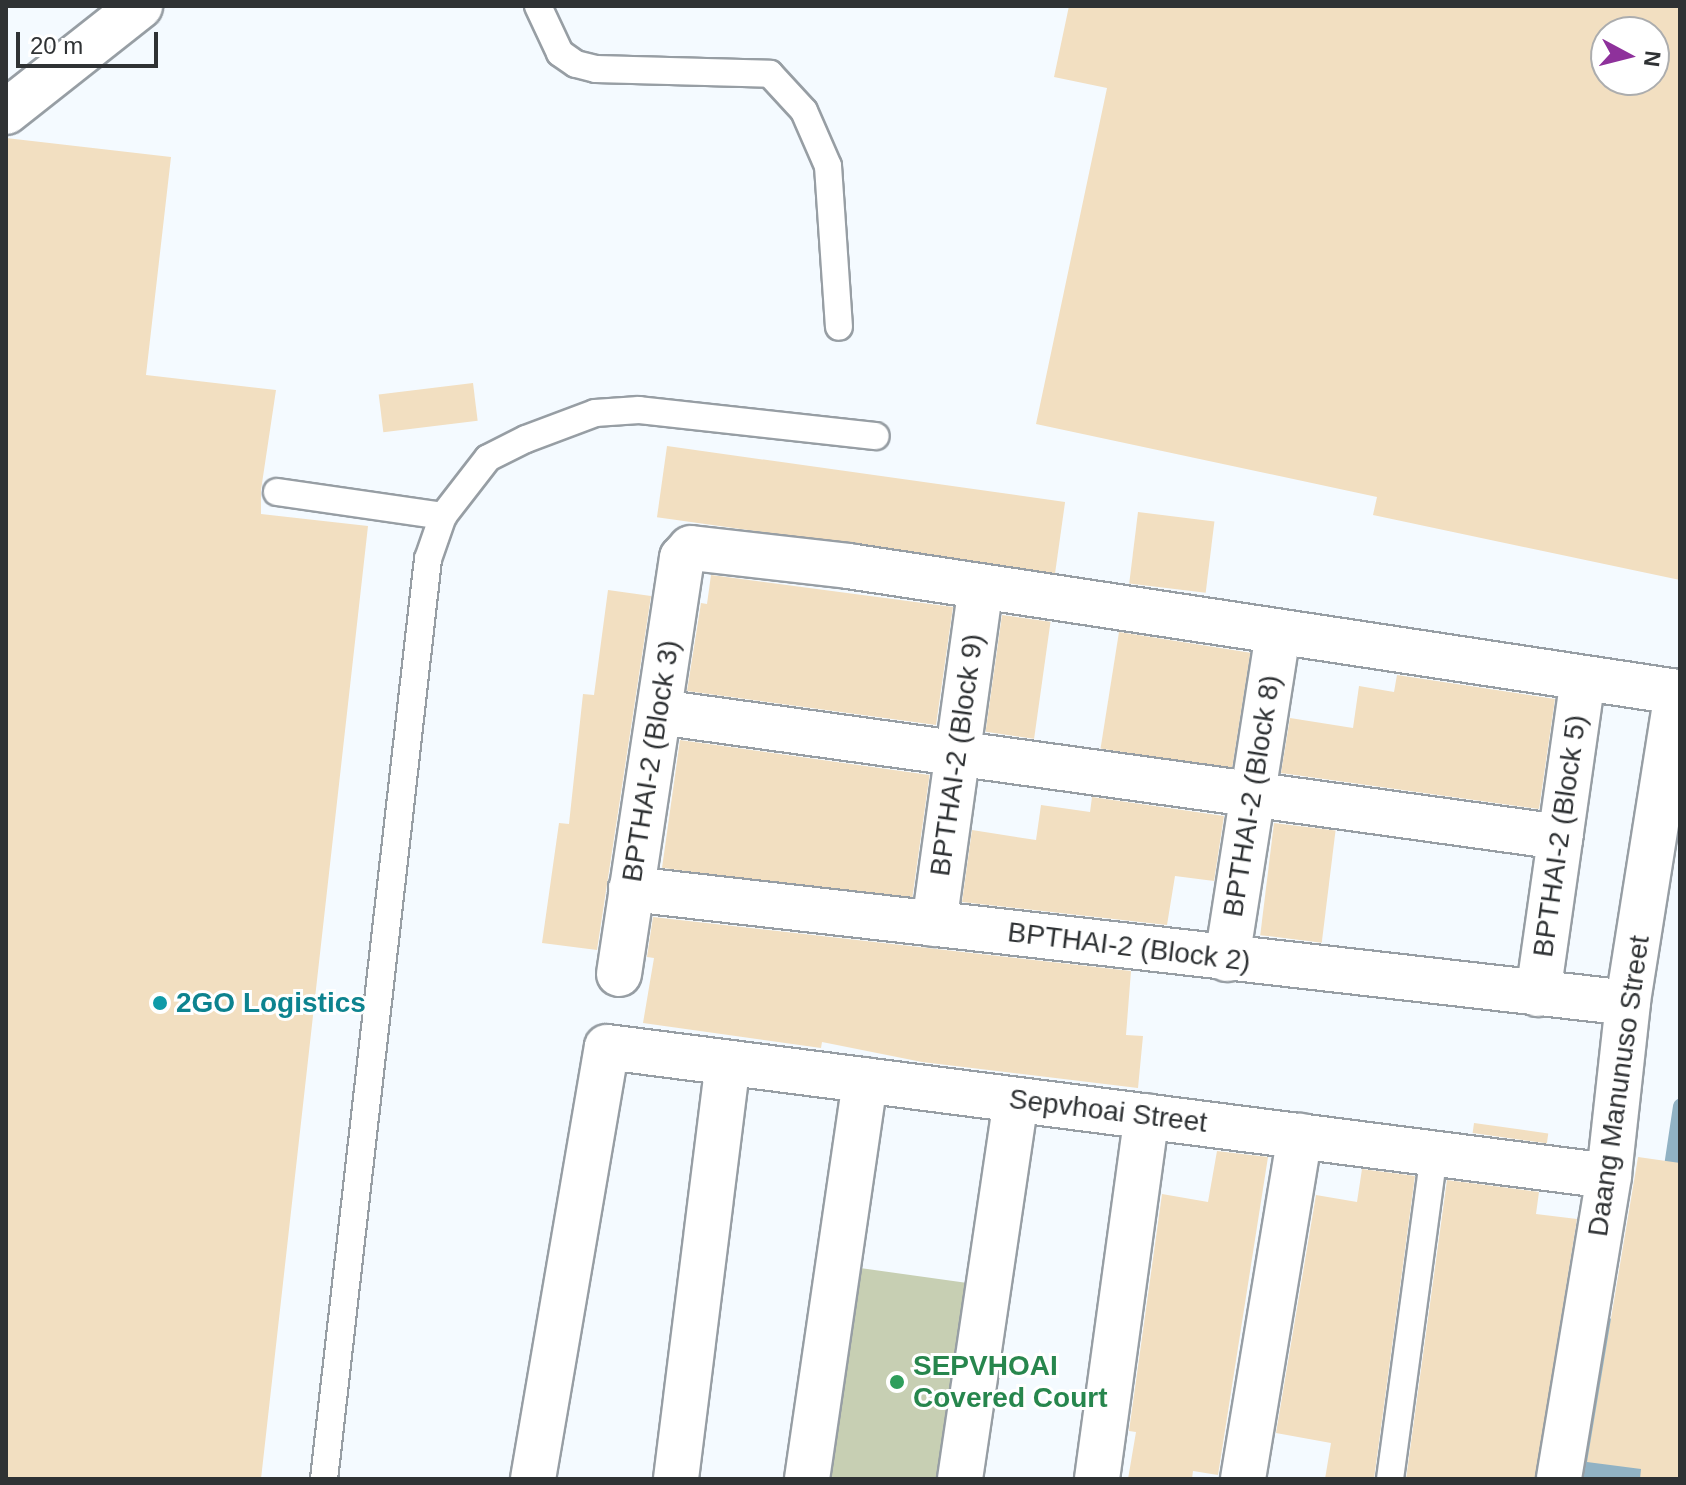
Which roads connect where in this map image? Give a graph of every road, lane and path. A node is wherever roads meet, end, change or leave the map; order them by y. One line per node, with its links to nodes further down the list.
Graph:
1 (140, 6): 3 (street)
2 (538, 6): 4 (lane)
3 (6, 112)
4 (839, 327)
5 (876, 436): 7 (lane)
6 (277, 492): 7 (lane)
7 (443, 516): 29 (lane)
8 (981, 587): 9 (street); 12 (street, BPTHAI-2 (Block 3)); 13 (street, BPTHAI-2 (Block 9))
9 (1278, 634): 10 (street); 14 (street, BPTHAI-2 (Block 8))
10 (1583, 678): 11 (street); 15 (street, BPTHAI-2 (Block 5))
11 (1678, 684): 21 (street, Daang Manunuso Street)
12 (659, 712): 13 (street); 16 (street, BPTHAI-2 (Block 3))
13 (957, 753): 14 (street); 17 (street, BPTHAI-2 (Block 9))
14 (1253, 796): 15 (street); 18 (street, BPTHAI-2 (Block 8))
15 (1560, 837): 20 (street, BPTHAI-2 (Block 5))
16 (631, 889): 17 (street, BPTHAI-2 (Block 2)); 19 (street, BPTHAI-2 (Block 3))
17 (934, 924): 18 (street, BPTHAI-2 (Block 2))
18 (1227, 959): 20 (street, BPTHAI-2 (Block 2))
19 (619, 974)
20 (1538, 994): 21 (street, BPTHAI-2 (Block 2))
21 (1628, 1003): 28 (street, Daang Manunuso Street)
22 (728, 1063): 23 (street, Sepvhoai Street); 30 (street, Sepvhoai Street); 31 (street)
23 (865, 1080): 24 (street, Sepvhoai Street); 32 (street)
24 (1016, 1100): 25 (street, Sepvhoai Street); 33 (street)
25 (1147, 1116): 26 (street, Sepvhoai Street); 34 (street)
26 (1300, 1136): 27 (street, Sepvhoai Street); 35 (street)
27 (1434, 1154): 28 (street, Sepvhoai Street); 36 (lane)
28 (1609, 1176): 37 (street, Daang Manunuso Street)
29 (324, 1479)
30 (533, 1479)
31 (676, 1479)
32 (807, 1479)
33 (960, 1479)
34 (1097, 1479)
35 (1243, 1479)
36 (1390, 1479)
37 (1559, 1479)

